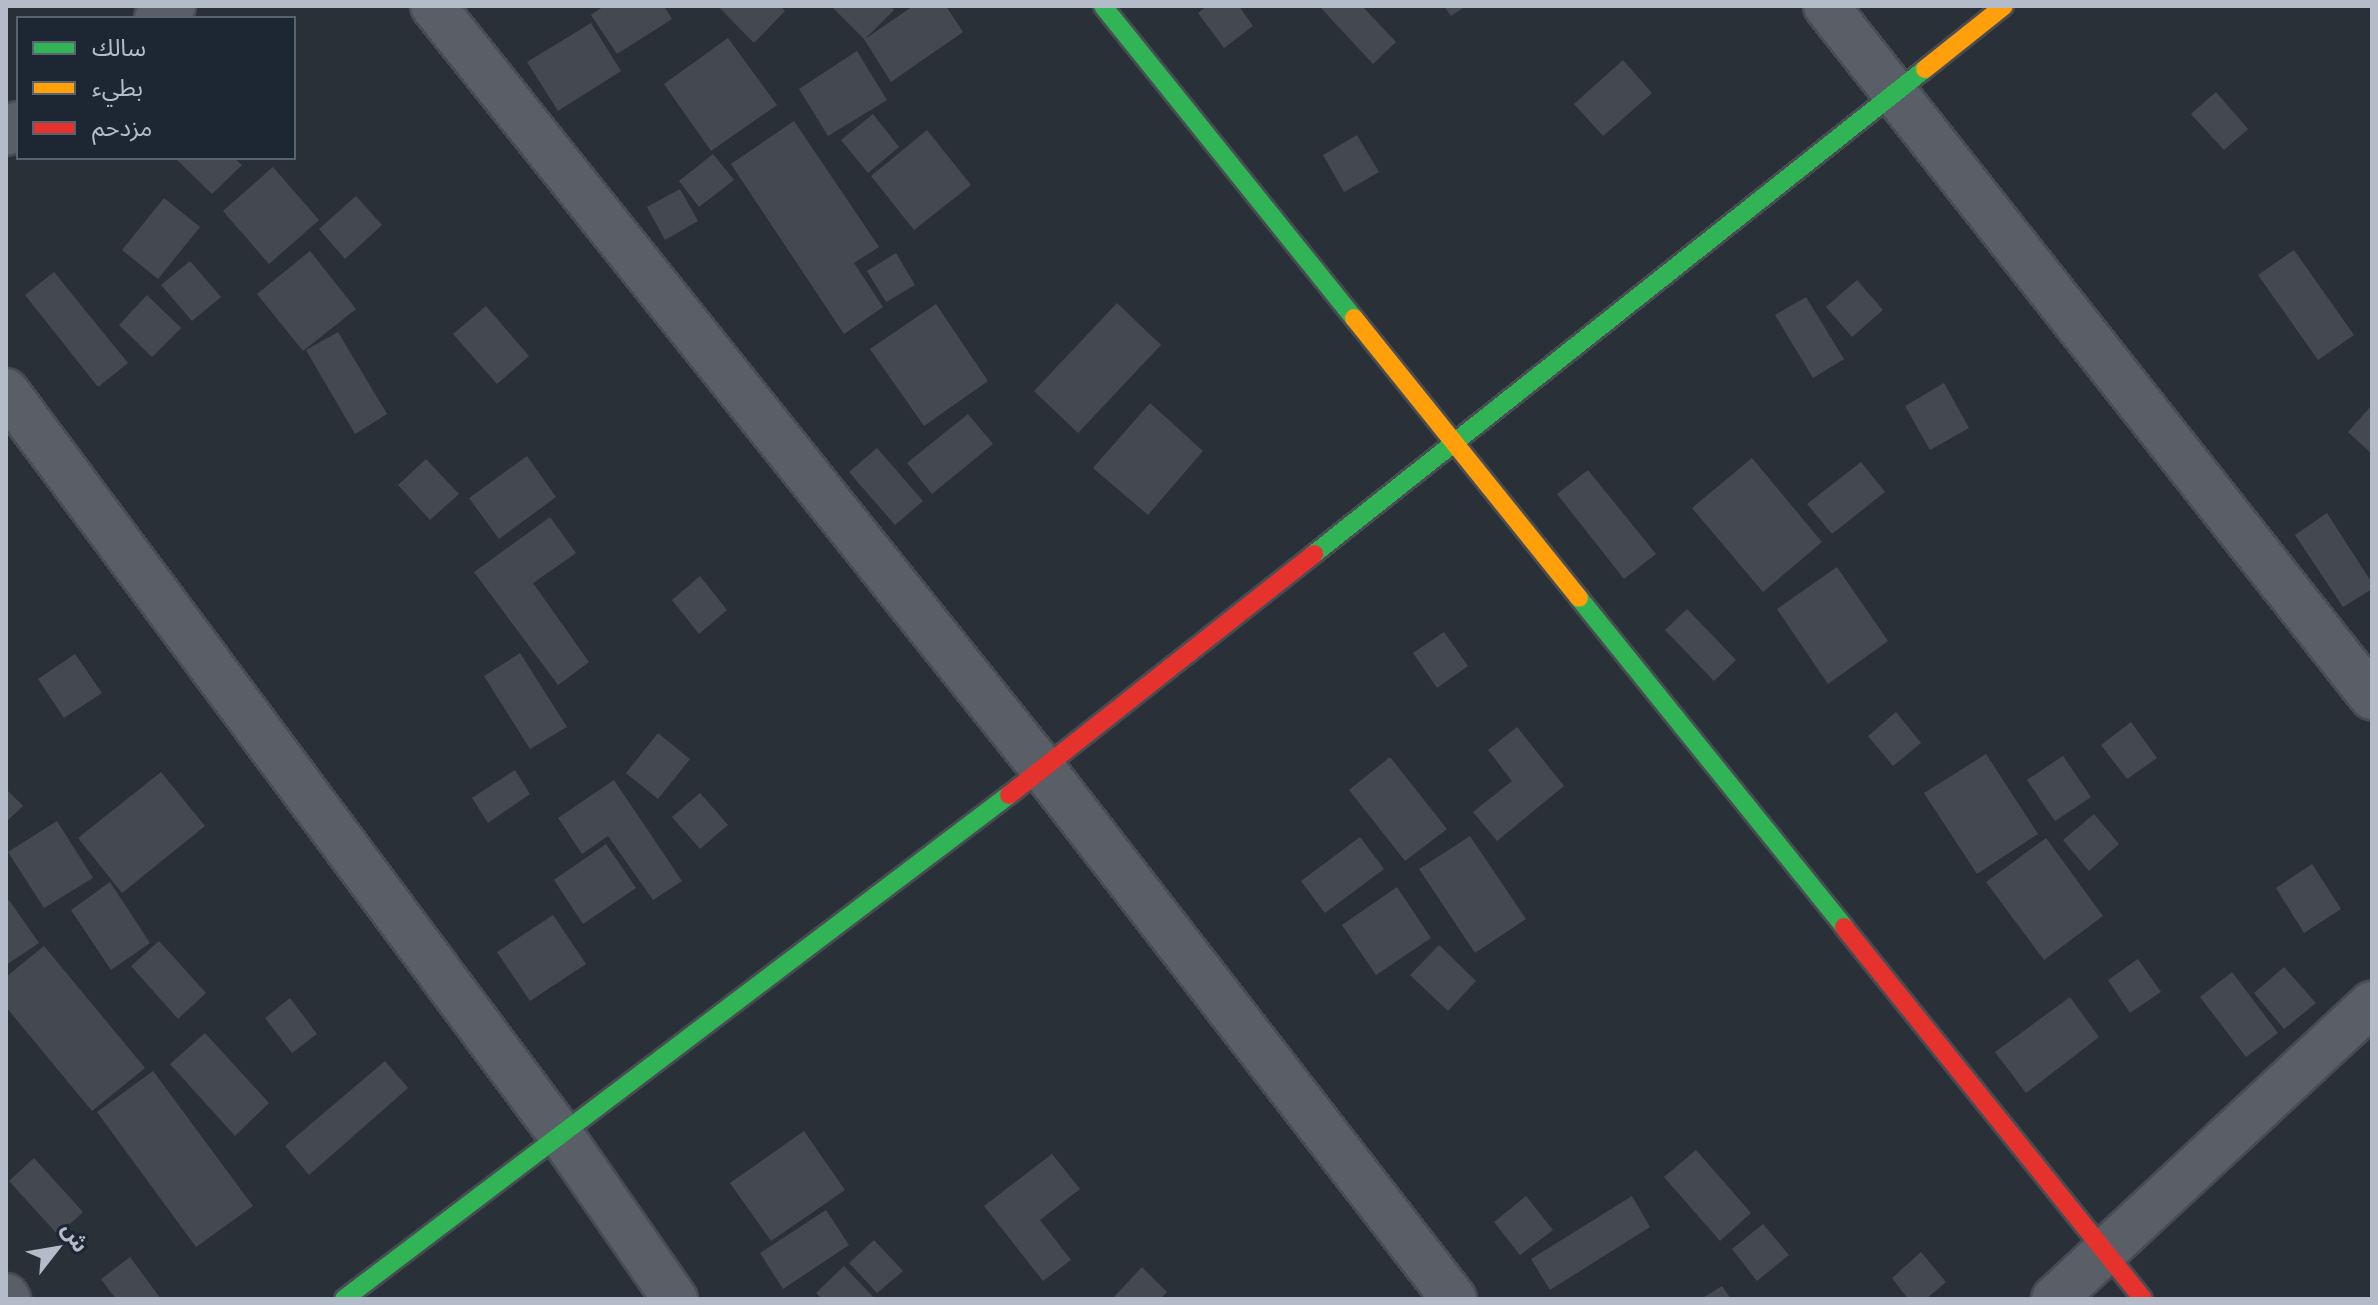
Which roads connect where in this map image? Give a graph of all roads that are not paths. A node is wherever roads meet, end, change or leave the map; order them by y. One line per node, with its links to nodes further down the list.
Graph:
1 (433, 6): 9 (street)
2 (1103, 6): 7 (street)
3 (1826, 6): 5 (street)
4 (2004, 6): 5 (street)
5 (1896, 91): 7 (street); 8 (street)
6 (6, 391): 11 (street)
7 (1450, 443): 9 (street); 12 (street)
8 (2372, 697)
9 (1043, 769): 11 (street); 15 (street)
10 (2372, 1003): 12 (street)
11 (561, 1135): 13 (street); 14 (street)
12 (2106, 1253): 16 (street); 17 (street)
13 (344, 1299)
14 (675, 1299)
15 (1454, 1299)
16 (2054, 1299)
17 (2143, 1299)

